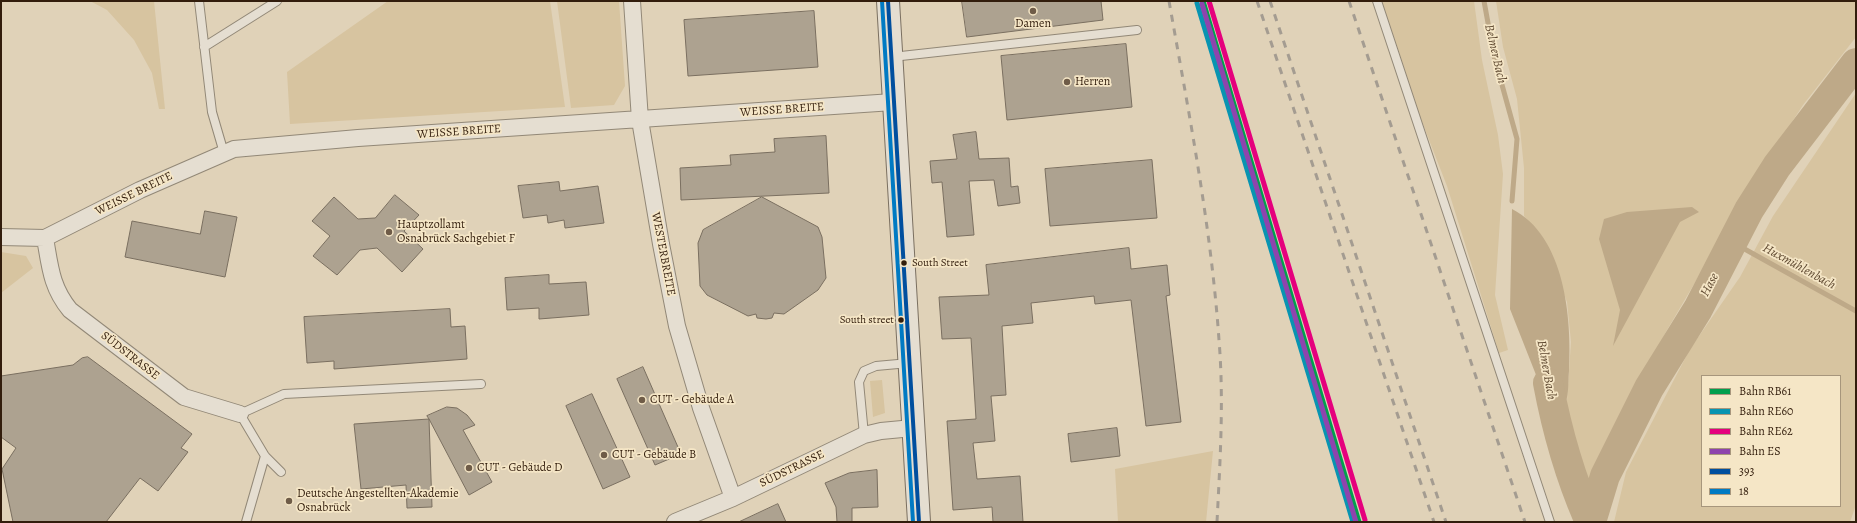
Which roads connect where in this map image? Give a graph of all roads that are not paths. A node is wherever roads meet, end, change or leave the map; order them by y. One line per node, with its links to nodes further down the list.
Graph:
1 (199, 1): 7 (lane)
2 (277, 1): 7 (lane)
3 (632, 1): 10 (street, WESTERBREITE)
4 (888, 1): 8 (main road)
5 (1377, 1): 25 (lane)
6 (1137, 30): 8 (lane)
7 (204, 47): 11 (lane)
8 (891, 57): 9 (main road)
9 (894, 102): 10 (street, WEISSE BREITE); 14 (main road)
10 (640, 120): 11 (street, WEISSE BREITE); 21 (street, WESTERBREITE)
11 (224, 153): 13 (street, WEISSE BREITE)
12 (1, 237): 13 (street)
13 (45, 238): 16 (street, SÜDSTRASSE)
14 (909, 363): 17 (main road); 18 (lane)
15 (481, 384): 16 (lane)
16 (240, 414): 19 (lane)
17 (913, 428): 18 (street, SÜDSTRASSE); 24 (main road)
18 (864, 435): 21 (street, SÜDSTRASSE)
19 (265, 456): 20 (lane); 22 (lane)
20 (281, 472)
21 (733, 498): 23 (street, SÜDSTRASSE)
22 (246, 522)
23 (675, 522)
24 (919, 522)
25 (1550, 522)

